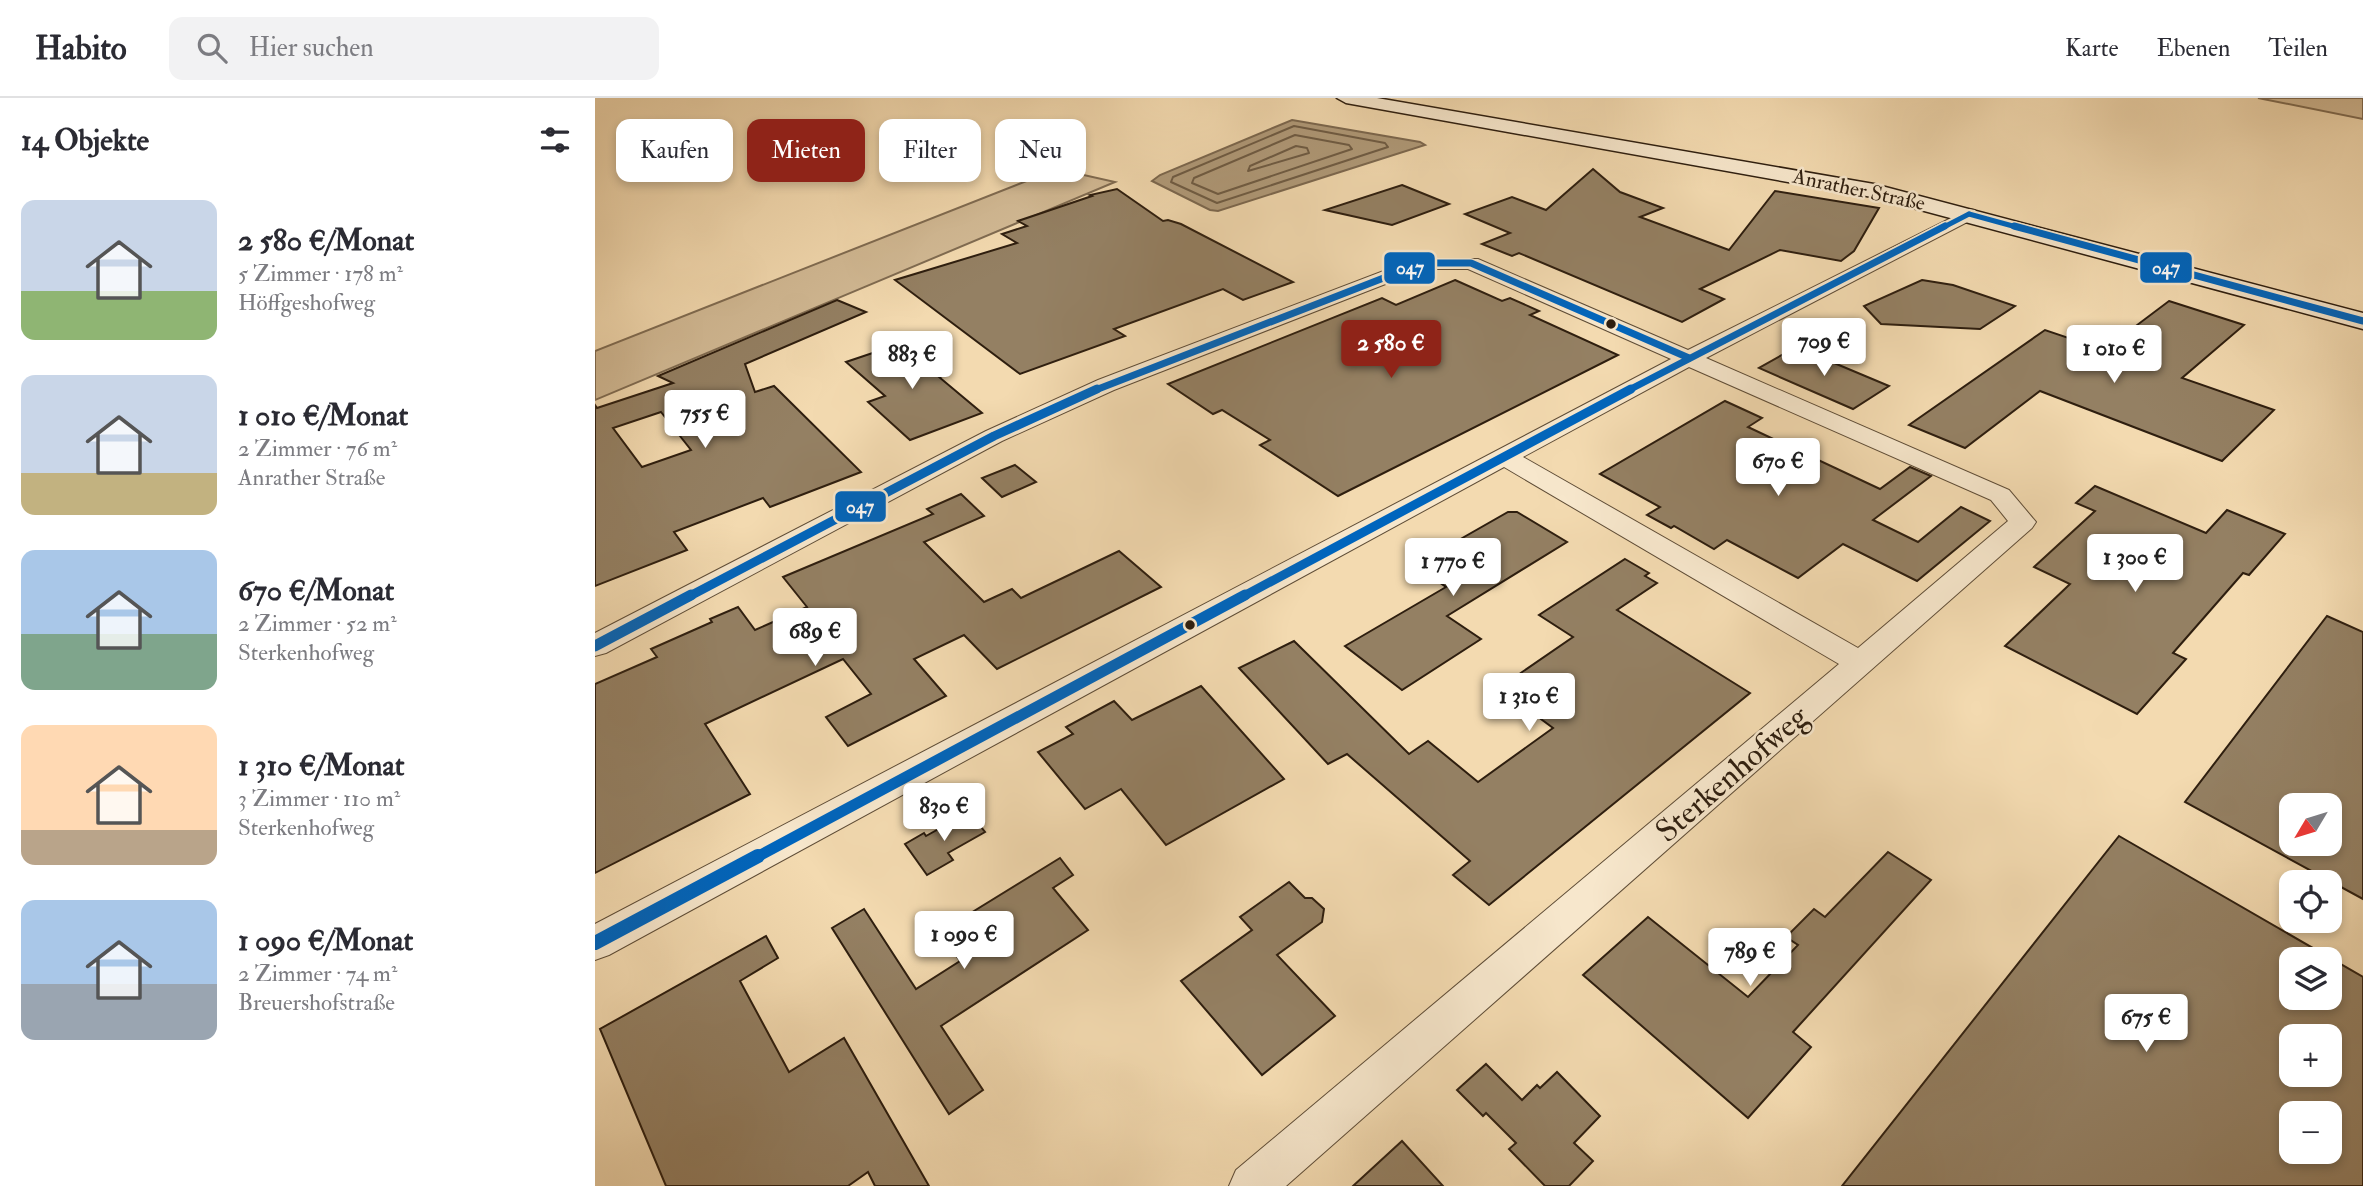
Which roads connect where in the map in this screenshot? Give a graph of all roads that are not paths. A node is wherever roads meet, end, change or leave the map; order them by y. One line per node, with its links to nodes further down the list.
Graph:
1 (1346, 98): 2 (main road, Anrather Straße)
2 (1969, 214): 3 (main road, Anrather Straße); 4 (street)
3 (2363, 321)
4 (1689, 358): 5 (street); 6 (street); 7 (street, Sterkenhofweg)
5 (1506, 458): 7 (street); 8 (street)
6 (595, 646)
7 (1861, 663): 9 (street, Sterkenhofweg)
8 (595, 943)
9 (1252, 1186)

